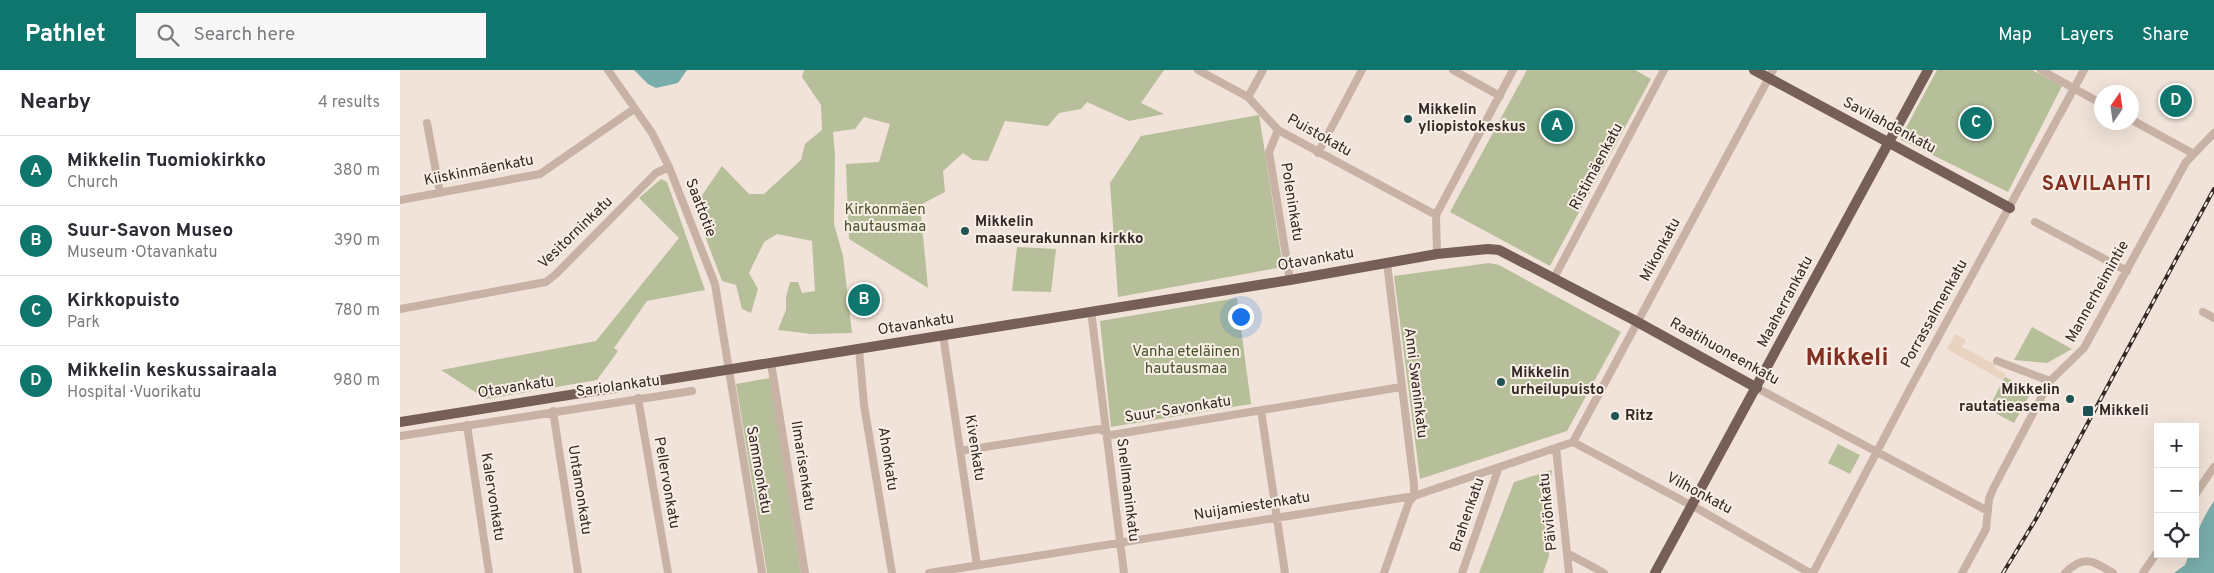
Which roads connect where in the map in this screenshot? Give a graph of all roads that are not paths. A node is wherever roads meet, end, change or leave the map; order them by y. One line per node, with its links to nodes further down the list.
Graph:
1 (608, 70): 17 (street, Saattotie)
2 (1198, 70): 15 (street, Puistokatu)
3 (1263, 70): 15 (street)
4 (1362, 70): 23 (street)
5 (1453, 70): 14 (street)
6 (1513, 70): 14 (street)
7 (1664, 70): 34 (street, Ristimäenkatu)
8 (1754, 70): 12 (main road, Savilahdenkatu)
9 (1928, 70): 22 (main road, Maaherrankatu)
10 (2041, 70): 13 (street)
11 (2084, 70): 13 (street, Porrassalmenkatu)
12 (1771, 74): 22 (main road, Savilahdenkatu); 40 (street, Mikonkatu)
13 (2074, 88): 16 (street); 28 (street, Porrassalmenkatu)
14 (1500, 96): 29 (street)
15 (1248, 97): 20 (street, Puistokatu)
16 (2094, 99)
17 (634, 109): 25 (street, Saattotie); 26 (street, Kiiskinmäenkatu)
18 (427, 123): 26 (street)
19 (2139, 124): 24 (street)
20 (1278, 130): 23 (street, Puistokatu); 35 (street, Poleninkatu)
21 (2214, 133): 24 (street, Mannerheimintie)
22 (1888, 143): 28 (main road, Savilahdenkatu); 48 (main road, Maaherrankatu)
23 (1318, 153): 29 (street, Puistokatu)
24 (2192, 153): 33 (street, Mannerheimintie)
25 (669, 167): 36 (street, Vesitorninkatu); 45 (street, Saattotie)
26 (440, 193): 27 (street, Kiiskinmäenkatu)
27 (400, 200)
28 (2010, 208): 60 (street, Porrassalmenkatu)
29 (1436, 215): 31 (street)
30 (2036, 222): 33 (street)
31 (1437, 254): 32 (main road, Otavankatu); 34 (main road, Raatihuoneenkatu)
32 (1387, 268): 35 (main road, Otavankatu); 47 (street, Anni Swaninkatu)
33 (2127, 271): 46 (street, Mannerheimintie)
34 (1554, 278): 40 (main road, Raatihuoneenkatu)
35 (1290, 280): 38 (main road, Otavankatu)
36 (400, 310)
37 (2203, 312): 39 (street)
38 (1092, 316): 41 (main road, Otavankatu); 55 (street, Snellmaninkatu)
39 (2214, 318)
40 (1638, 322): 48 (main road, Raatihuoneenkatu); 57 (street, Mikonkatu)
41 (943, 335): 42 (main road, Otavankatu); 59 (street, Kivenkatu)
42 (859, 350): 44 (main road, Otavankatu); 77 (street, Ahonkatu)
43 (1997, 361): 46 (street)
44 (771, 363): 45 (main road, Otavankatu); 76 (street, Ilmarisenkatu)
45 (728, 371): 53 (main road, Otavankatu); 75 (street, Sammonkatu)
46 (2050, 381): 66 (street, Mannerheimintie)
47 (1401, 387): 51 (street, Suur-Savonkatu); 64 (street, Anni Swaninkatu)
48 (1757, 388): 60 (street, Raatihuoneenkatu); 65 (main road, Maaherrankatu)
49 (692, 391): 50 (street, Sariolankatu)
50 (638, 398): 52 (street, Sariolankatu); 74 (street, Pellervonkatu)
51 (1261, 410): 55 (street, Suur-Savonkatu); 67 (street)
52 (553, 411): 54 (street, Sariolankatu); 73 (street, Untamonkatu)
53 (400, 422)
54 (467, 425): 56 (street, Sariolankatu); 72 (street, Kalervonkatu)
55 (1106, 433): 59 (street, Suur-Savonkatu); 68 (street, Snellmaninkatu)
56 (400, 436)
57 (1573, 442): 58 (street, Nuijamiestenkatu); 65 (street, Vilhonkatu)
58 (1556, 448): 61 (street, Nuijamiestenkatu); 69 (street, Päiviönkatu)
59 (960, 451): 71 (street, Kivenkatu)
60 (1876, 453): 66 (street, Raatihuoneenkatu); 86 (street, Porrassalmenkatu)
61 (1499, 467): 64 (street, Nuijamiestenkatu); 82 (street, Brahenkatu)
62 (2214, 467): 63 (street)
63 (2199, 489)
64 (1414, 496): 67 (street, Nuijamiestenkatu); 81 (street)
65 (1691, 505): 85 (main road, Maaherrankatu); 86 (street, Vilhonkatu)
66 (1988, 511): 87 (street, Mannerheimintie)
67 (1277, 517): 68 (street, Nuijamiestenkatu); 80 (street)
68 (1120, 542): 71 (street, Nuijamiestenkatu); 79 (street, Snellmaninkatu)
69 (1567, 553): 83 (street, Päiviönkatu); 84 (street)
70 (2154, 557): 90 (street)
71 (977, 565): 78 (street, Nuijamiestenkatu)
72 (489, 573)
73 (578, 573)
74 (668, 573)
75 (762, 573)
76 (805, 573)
77 (892, 573)
78 (928, 573)
79 (1124, 573)
80 (1285, 573)
81 (1384, 573)
82 (1462, 573)
83 (1569, 573)
84 (1604, 573)
85 (1655, 573)
86 (1811, 573)
87 (1962, 573)
88 (2065, 573): 89 (street)
89 (2113, 573)
90 (2144, 573)

